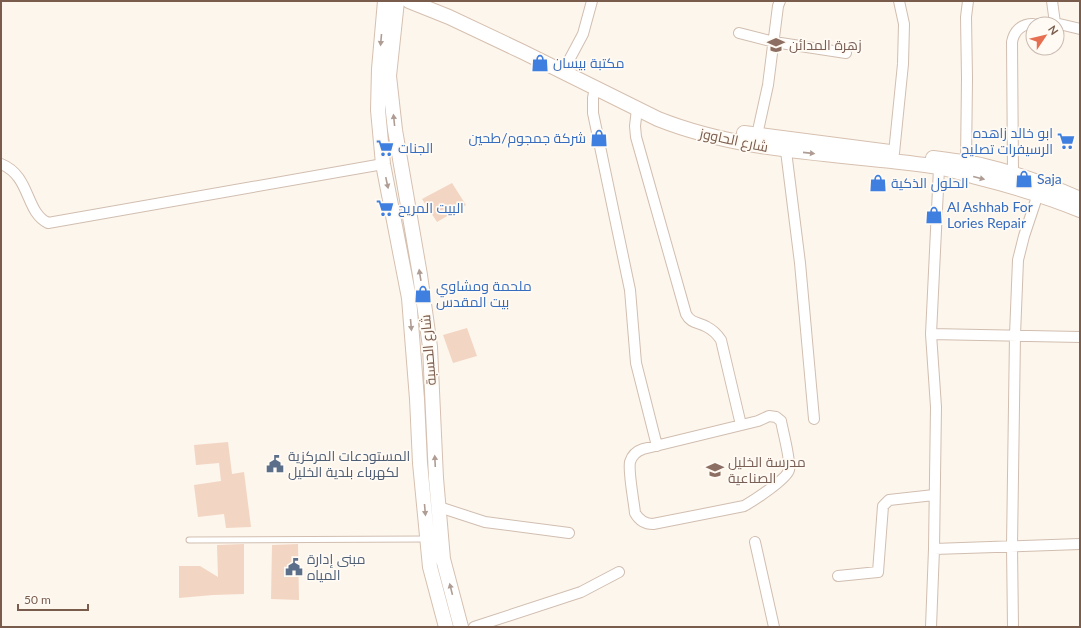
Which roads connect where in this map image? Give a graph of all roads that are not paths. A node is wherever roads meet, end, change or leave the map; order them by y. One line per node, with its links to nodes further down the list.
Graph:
1 (384, 1): 25 (main road, شارع الحسبة, one-way to 25)
2 (397, 1): 38 (main road, شارع الحسبة, one-way to 2)
3 (409, 1): 18 (main road, شارع الحاووز)
4 (435, 1): 17 (main road, شارع الحاووز)
5 (592, 1): 17 (street)
6 (780, 1): 15 (street)
7 (899, 1): 22 (street)
8 (968, 1): 23 (street)
9 (1052, 1): 10 (street)
10 (1054, 16)
11 (1065, 25): 13 (street)
12 (1025, 26): 27 (street)
13 (1080, 29)
14 (739, 33): 15 (street)
15 (774, 42): 16 (street); 20 (street)
16 (846, 53)
17 (567, 64): 20 (main road, شارع الحاووز)
18 (595, 88): 19 (main road, شارع الحاووز); 36 (street)
19 (637, 109): 21 (main road, شارع الحاووز); 35 (street)
20 (757, 135): 22 (main road, شارع الحاووز)
21 (786, 151): 26 (main road, شارع الحاووز, one-way to 26); 34 (street)
22 (894, 153): 23 (main road, شارع الحاووز)
23 (966, 163): 27 (main road, شارع الحاووز)
24 (1, 164): 25 (street)
25 (383, 164): 40 (main road, شارع الحسبة, one-way to 40)
26 (939, 168): 28 (main road, شارع الحاووز, one-way to 28); 31 (street)
27 (1014, 174): 29 (main road, شارع الحاووز)
28 (1038, 194): 30 (main road, شارع الحاووز); 32 (street)
29 (1080, 199)
30 (1080, 210)
31 (930, 334): 32 (street); 37 (street)
32 (1015, 335): 33 (street); 44 (street)
33 (1080, 337)
34 (814, 419)
35 (741, 425): 36 (street); 36 (street)
36 (657, 446)
37 (934, 495): 45 (street); 47 (street)
38 (439, 507): 39 (street); 49 (main road, شارع الحسبة, one-way to 38)
39 (569, 533)
40 (427, 539): 41 (lane); 48 (main road, شارع الحسبة)
41 (189, 540)
42 (755, 542): 51 (street)
43 (1080, 544): 44 (street)
44 (1012, 546): 45 (street); 53 (street)
45 (934, 549): 52 (street)
46 (619, 572): 50 (street)
47 (838, 576)
48 (446, 627)
49 (461, 627)
50 (474, 627)
51 (774, 627)
52 (931, 627)
53 (1013, 627)

